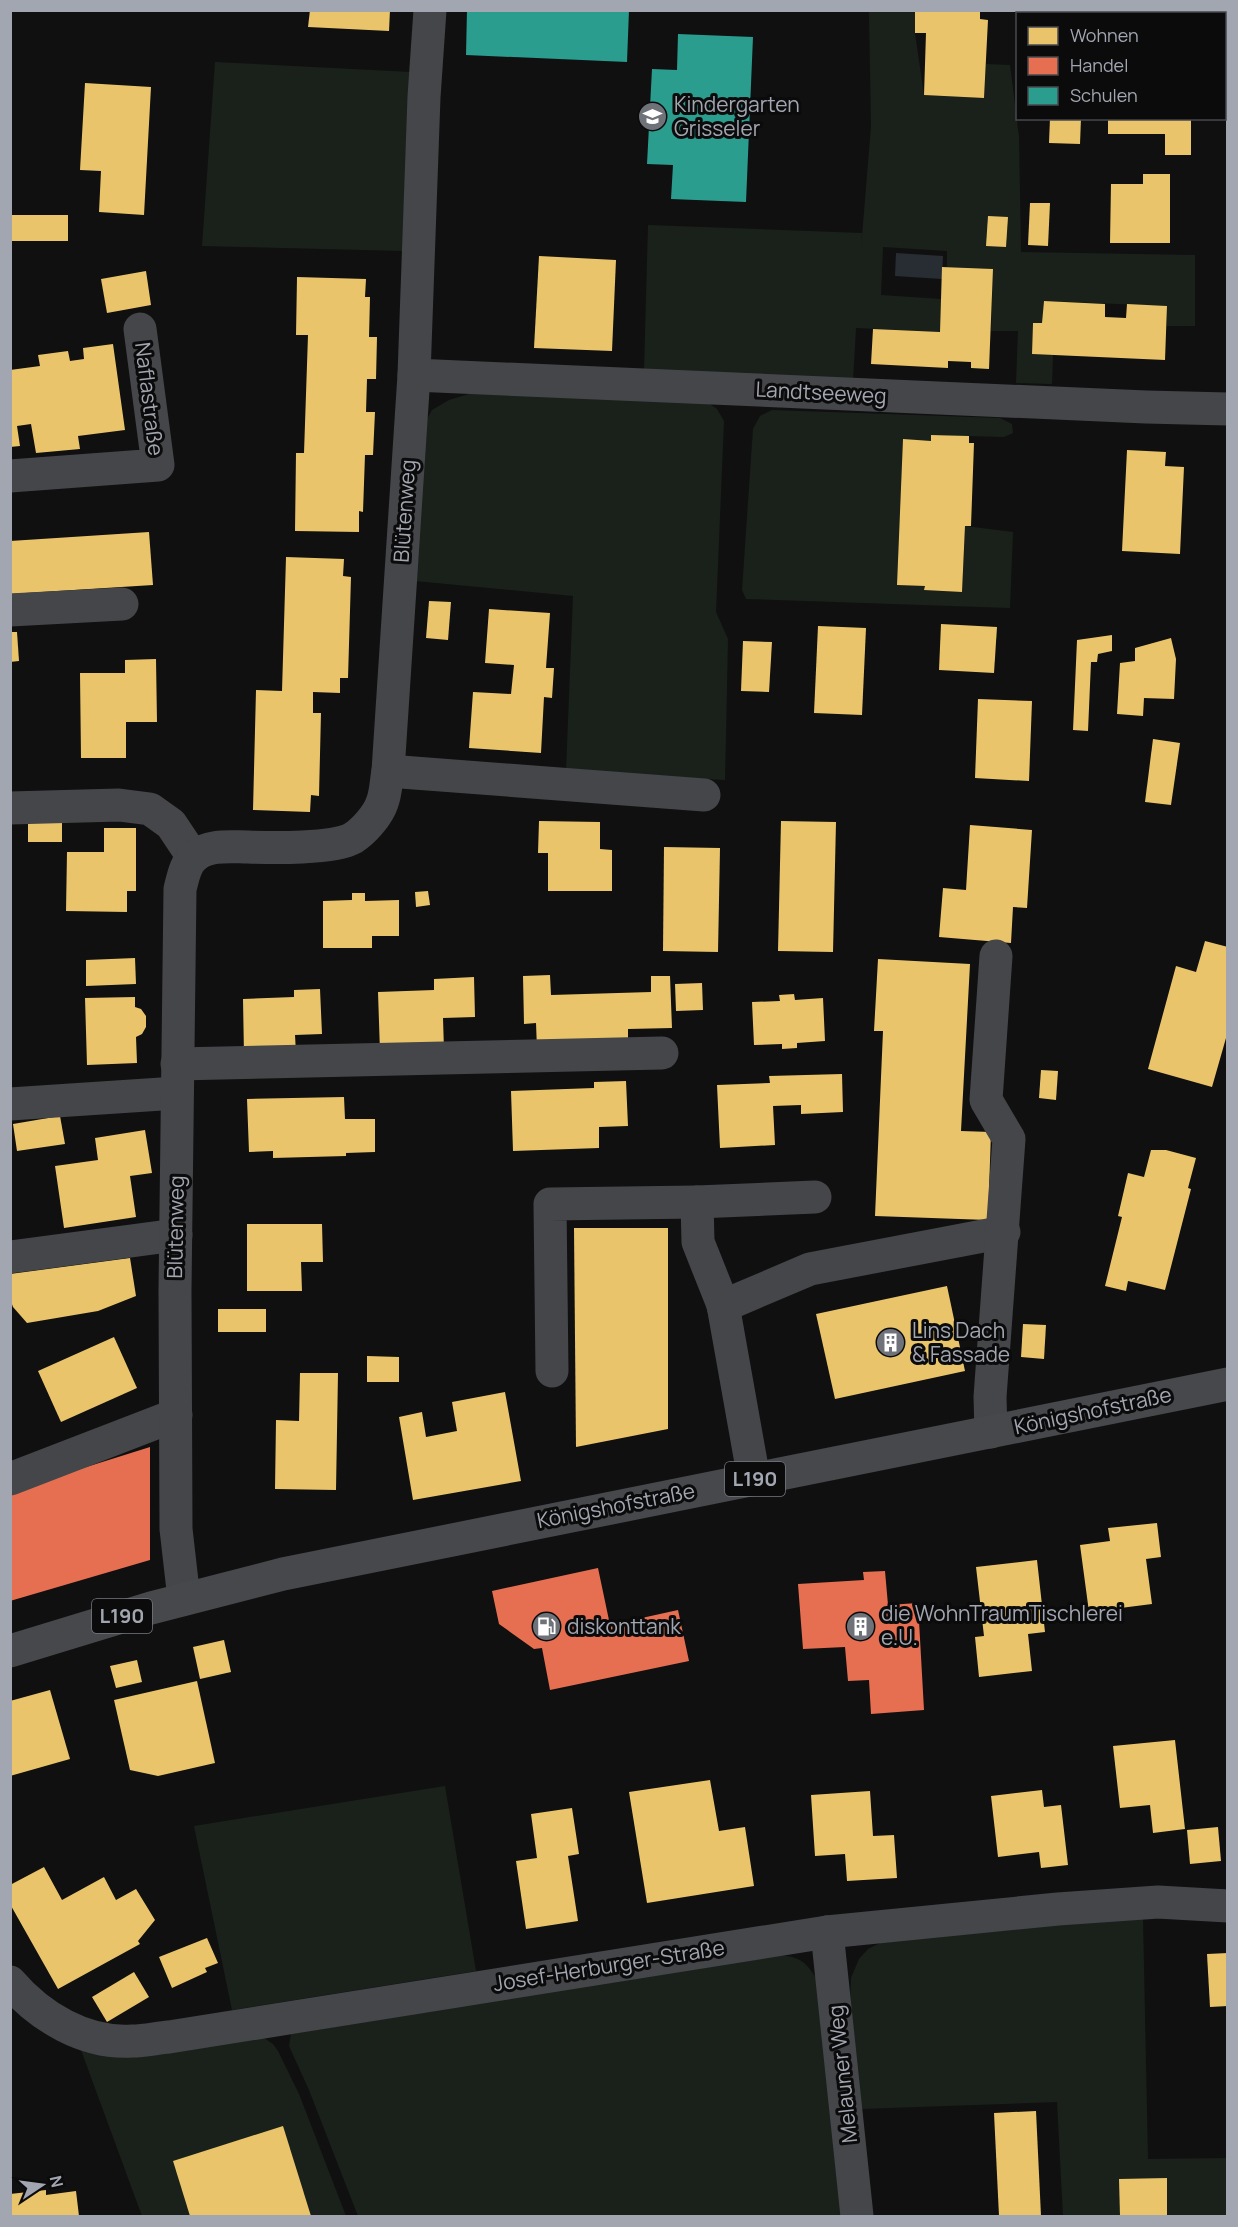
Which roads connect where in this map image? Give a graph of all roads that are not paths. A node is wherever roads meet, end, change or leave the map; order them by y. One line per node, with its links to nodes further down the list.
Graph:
1 (430, 10): 3 (street, Blütenweg)
2 (140, 329): 5 (street, Naflastraße)
3 (414, 375): 4 (street, Landtseeweg); 8 (street, Blütenweg)
4 (1227, 409)
5 (10, 476)
6 (122, 604): 7 (street)
7 (10, 610)
8 (388, 771): 9 (street); 11 (street, Blütenweg)
9 (704, 795)
10 (10, 808): 11 (street)
11 (193, 856): 14 (street, Blütenweg)
12 (996, 956): 18 (street)
13 (662, 1053): 14 (street)
14 (177, 1079): 15 (street); 19 (street, Blütenweg)
15 (10, 1104)
16 (815, 1197): 17 (street)
17 (697, 1202): 21 (street); 22 (street)
18 (1004, 1232): 21 (street); 25 (street)
19 (176, 1235): 20 (street); 24 (street, Blütenweg)
20 (10, 1257)
21 (723, 1306): 27 (street)
22 (552, 1371)
23 (1227, 1384): 25 (main road, Königshofstraße / L190)
24 (176, 1415): 26 (street); 28 (street, Blütenweg)
25 (991, 1432): 27 (main road, Königshofstraße / L190)
26 (10, 1479)
27 (754, 1479): 28 (main road, Königshofstraße / L190)
28 (184, 1599): 29 (main road, Königshofstraße / L190)
29 (10, 1651)
30 (1227, 1906): 31 (street, Josef-Herburger-Straße)
31 (827, 1932): 32 (street, Josef-Herburger-Straße); 33 (street, Melauner Weg)
32 (10, 1982)
33 (857, 2217)

